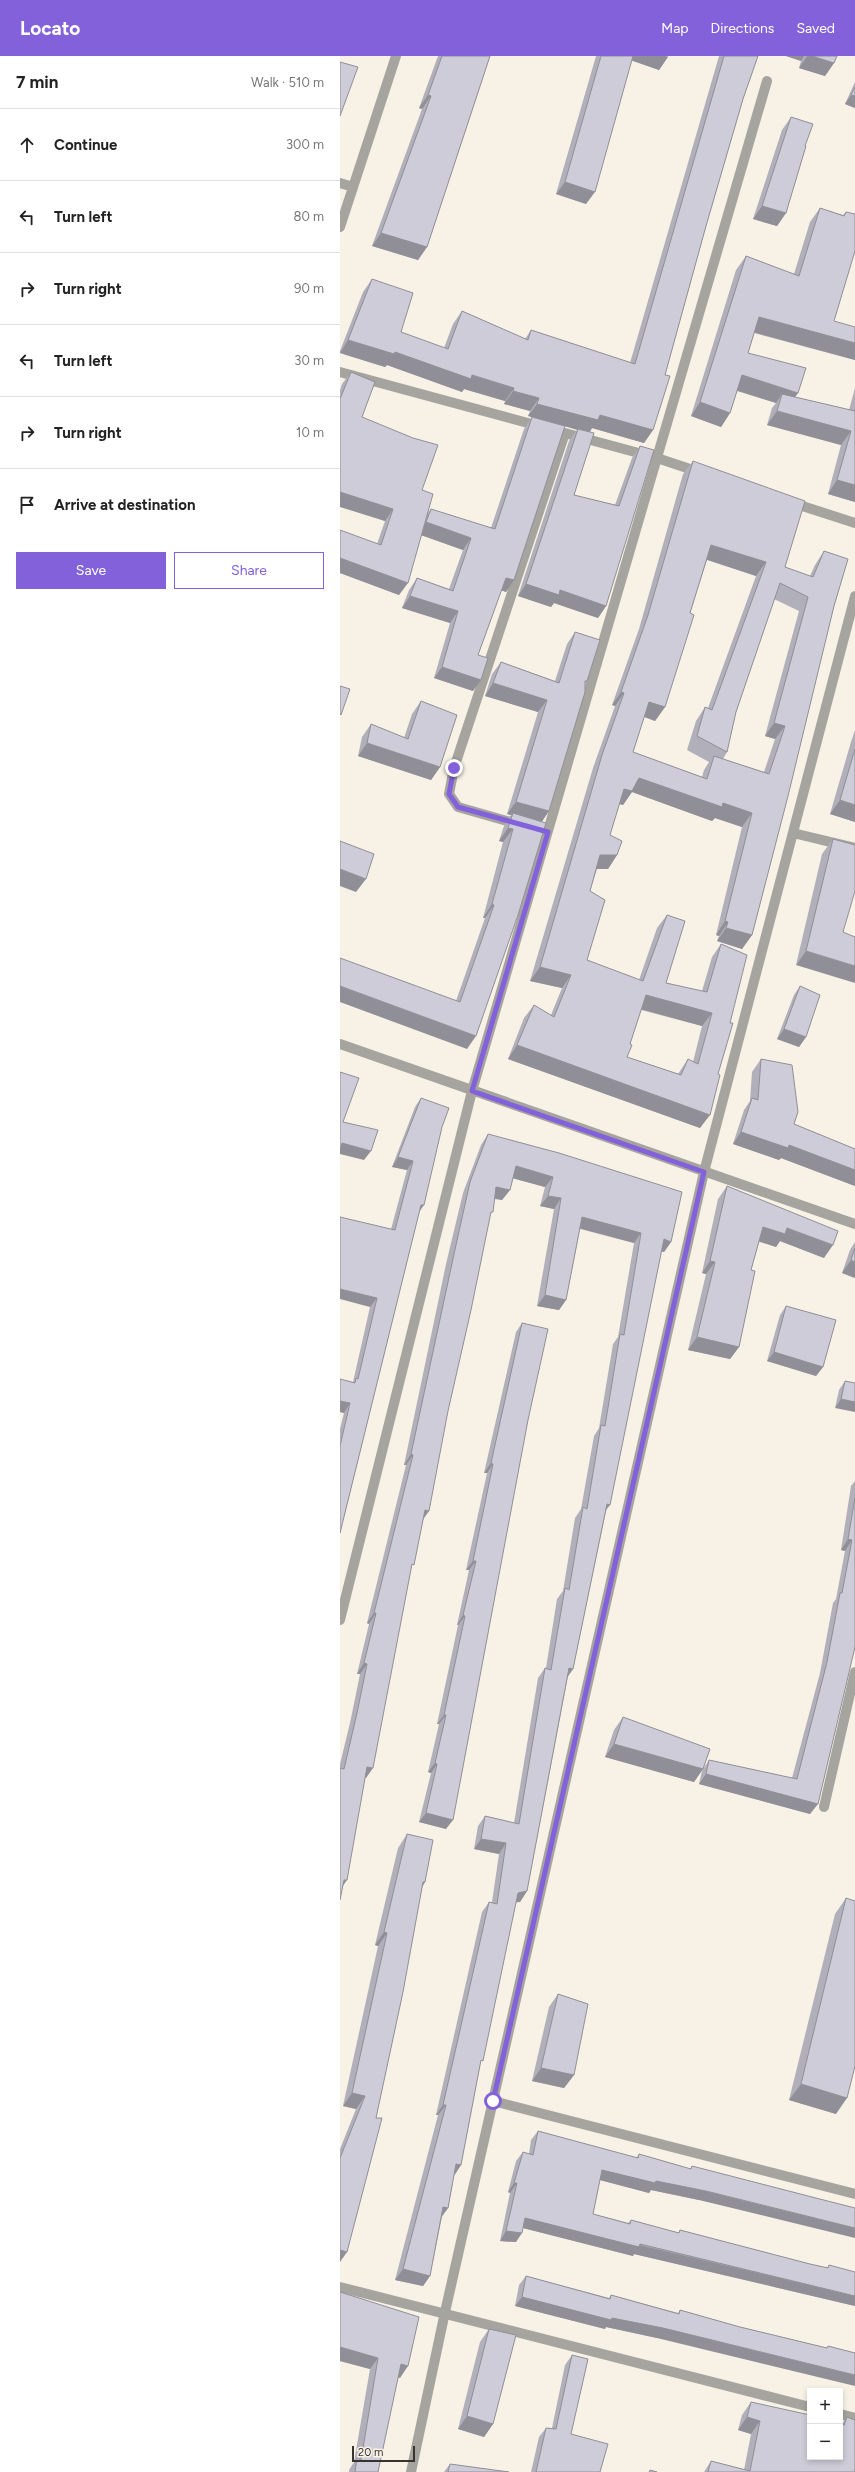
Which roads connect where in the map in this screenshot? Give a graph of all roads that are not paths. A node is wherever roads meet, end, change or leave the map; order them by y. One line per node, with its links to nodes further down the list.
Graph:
1 (396, 56): 4 (street)
2 (767, 81): 8 (street)
3 (340, 183): 4 (street)
4 (353, 187): 5 (street)
5 (340, 227)
6 (340, 372): 7 (street)
7 (565, 433): 8 (street); 13 (street)
8 (657, 458): 9 (street); 13 (street)
9 (708, 475)
10 (782, 499): 11 (street)
11 (855, 523)
12 (855, 596): 14 (street)
13 (540, 830): 17 (street)
14 (793, 833): 15 (street); 18 (street)
15 (855, 848)
16 (340, 1044): 17 (street)
17 (472, 1091): 18 (street); 20 (street)
18 (704, 1172): 19 (street); 23 (street)
19 (855, 1224)
20 (340, 1620)
21 (855, 1672): 22 (street)
22 (824, 1807)
23 (493, 2101): 24 (street); 26 (street)
24 (855, 2194)
25 (340, 2287): 26 (street)
26 (445, 2312): 27 (street); 30 (street)
27 (807, 2405)
28 (843, 2415): 29 (street)
29 (855, 2418)
30 (411, 2472)

